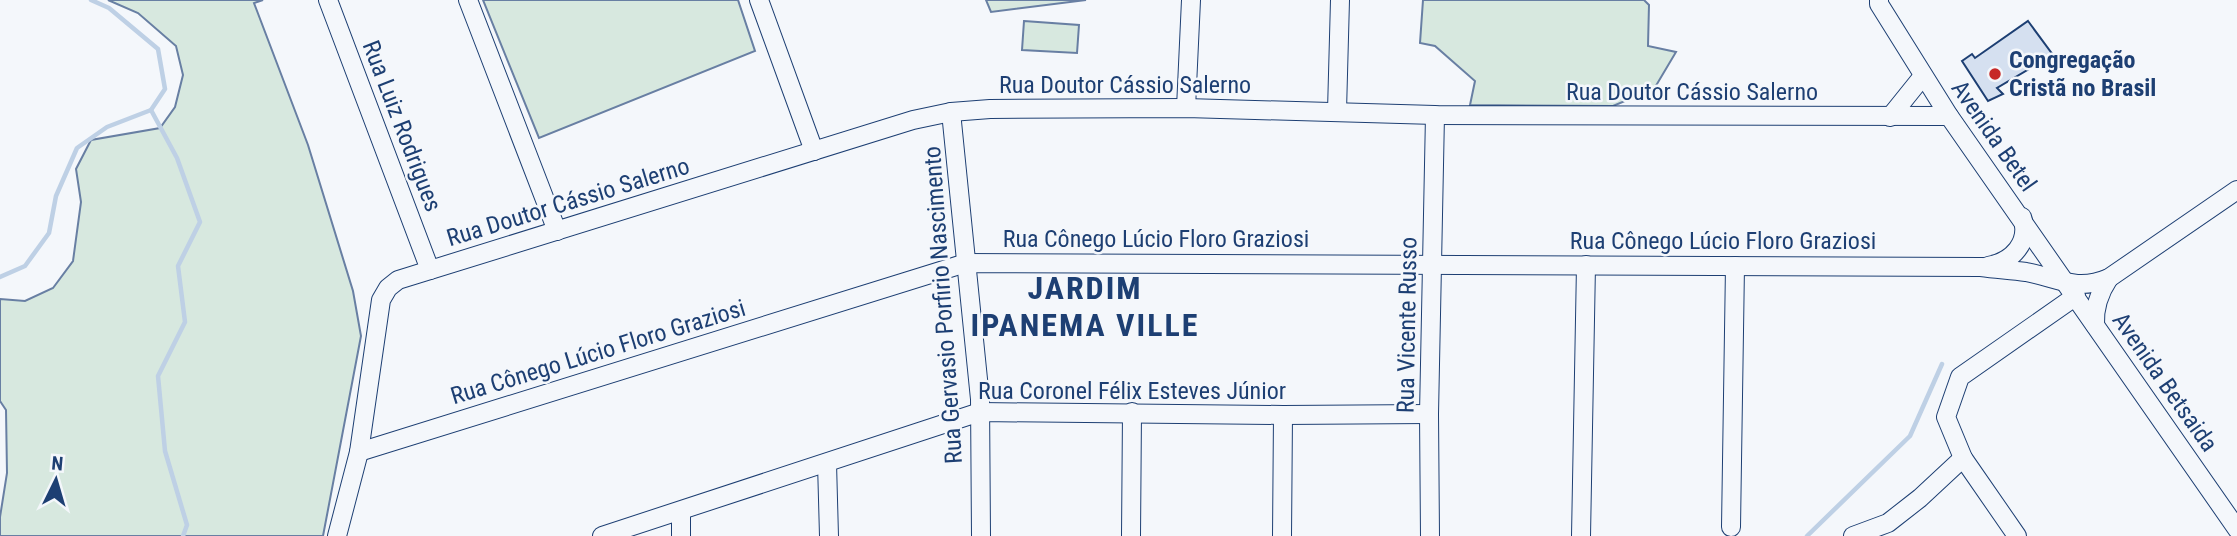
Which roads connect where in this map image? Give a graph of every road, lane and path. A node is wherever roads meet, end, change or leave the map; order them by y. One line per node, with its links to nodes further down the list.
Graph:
1 (328, 0): 26 (street, Rua Luiz Rodrigues)
2 (468, 0): 17 (street)
3 (759, 0): 14 (street)
4 (1191, 0): 8 (street)
5 (1340, 0): 9 (street)
6 (1879, 0): 7 (street, Avenida Betel)
7 (1923, 76): 12 (street, Avenida Betel); 13 (street)
8 (1186, 108): 9 (street, Rua Doutor Cássio Salerno); 10 (street, Rua Doutor Cássio Salerno)
9 (1337, 111): 11 (street, Rua Doutor Cássio Salerno)
10 (951, 112): 14 (street, Rua Doutor Cássio Salerno); 20 (street, Rua Gervasio Porfirio Nascimento)
11 (1435, 115): 13 (street, Rua Doutor Cássio Salerno); 22 (street, Rua Vicente Russo)
12 (1949, 116): 13 (street, Rua Doutor Cássio Salerno); 16 (street, Avenida Betel)
13 (1890, 117)
14 (814, 152): 17 (street, Rua Doutor Cássio Salerno)
15 (2237, 190): 27 (street)
16 (2022, 217): 18 (street, Avenida Betel); 19 (street)
17 (557, 231): 26 (street, Rua Doutor Cássio Salerno)
18 (2042, 247): 19 (street, Rua Cônego Lúcio Floro Graziosi); 21 (street, Avenida Betel)
19 (2019, 248): 25 (street, Rua Cônego Lúcio Floro Graziosi)
20 (966, 263): 22 (street, Rua Cônego Lúcio Floro Graziosi); 30 (street, Rua Gervasio Porfirio Nascimento); 34 (street, Rua Cônego Lúcio Floro Graziosi)
21 (2052, 263): 27 (street); 28 (street, Avenida Betel)
22 (1433, 265): 23 (street, Rua Cônego Lúcio Floro Graziosi); 32 (street, Rua Vicente Russo)
23 (1587, 265): 24 (street, Rua Cônego Lúcio Floro Graziosi); 48 (street)
24 (1735, 266): 25 (street, Rua Cônego Lúcio Floro Graziosi); 38 (street)
25 (1981, 267): 28 (street, Rua Cônego Lúcio Floro Graziosi)
26 (430, 270): 34 (street, Rua Doutor Cássio Salerno)
27 (2113, 275): 28 (street); 29 (street)
28 (2071, 290): 29 (street, Avenida Betsaida); 35 (street)
29 (2095, 325): 39 (street, Avenida Betsaida)
30 (981, 412): 31 (street, Rua Coronel Félix Esteves Júnior); 36 (street, Rua Coronel Félix Esteves Júnior); 44 (street, Rua Gervasio Porfirio Nascimento)
31 (1132, 412): 33 (street, Rua Coronel Félix Esteves Júnior); 45 (street)
32 (1429, 414): 33 (street, Rua Coronel Félix Esteves Júnior); 47 (street, Rua Vicente Russo)
33 (1283, 415): 46 (street)
34 (359, 452): 40 (street)
35 (1963, 458): 49 (street); 50 (street)
36 (827, 463): 37 (street, Rua Coronel Félix Esteves Júnior); 43 (street)
37 (681, 511): 41 (street, Rua Coronel Félix Esteves Júnior); 42 (street)
38 (1731, 527)
39 (2237, 530)
40 (337, 536)
41 (602, 536)
42 (681, 536)
43 (828, 536)
44 (981, 536)
45 (1131, 536)
46 (1282, 536)
47 (1430, 536)
48 (1581, 536)
49 (1853, 536)
50 (2017, 536)

